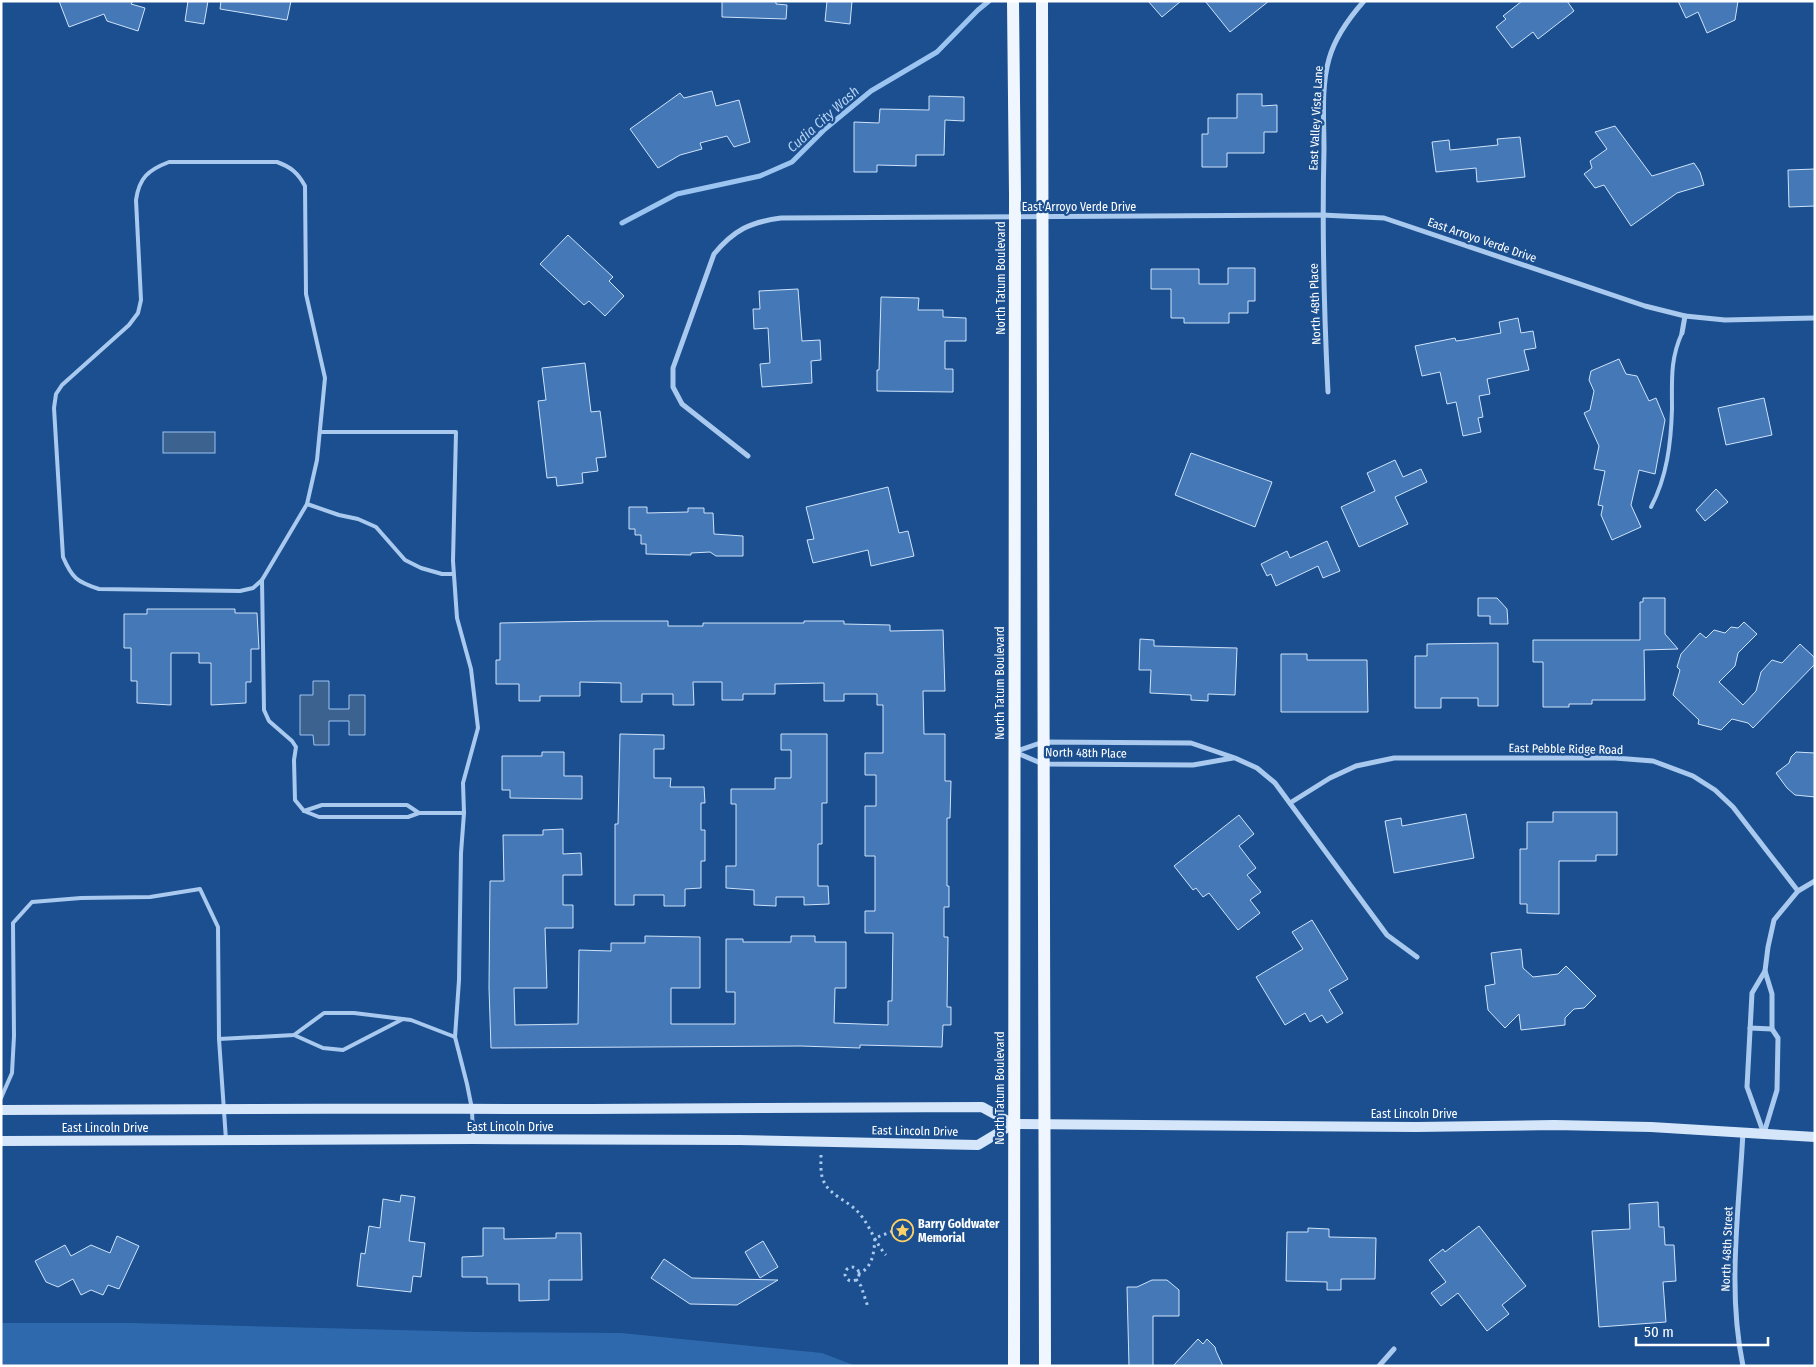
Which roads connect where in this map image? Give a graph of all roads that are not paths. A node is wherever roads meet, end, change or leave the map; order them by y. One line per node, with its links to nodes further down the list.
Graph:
1 (1013, 1): 5 (main road, North Tatum Boulevard)
2 (1042, 1): 6 (main road)
3 (1364, 1): 4 (street, East Valley Vista Lane)
4 (1322, 216): 6 (street, East Arroyo Verde Drive); 7 (street, East Arroyo Verde Drive); 10 (street, North 48th Place)
5 (1015, 217): 6 (street, East Arroyo Verde Drive); 12 (street, East Arroyo Verde Drive); 18 (main road, North Tatum Boulevard)
6 (1042, 217): 17 (main road)
7 (1685, 316): 8 (street, East Arroyo Verde Drive); 9 (street)
8 (1815, 318)
9 (1682, 333): 14 (lane)
10 (1328, 392)
11 (320, 432): 13 (lane); 15 (lane); 16 (lane)
12 (748, 456)
13 (307, 504): 15 (lane); 16 (lane)
14 (1651, 507)
15 (453, 574): 24 (lane)
16 (262, 580): 22 (lane)
17 (1043, 742): 18 (street, North 48th Place); 19 (street, North 48th Place); 20 (main road)
18 (1014, 752): 20 (street, North 48th Place); 39 (main road, North Tatum Boulevard)
19 (1235, 758): 20 (street, North 48th Place); 21 (street, North 48th Place)
20 (1043, 764): 40 (main road)
21 (1290, 803): 26 (street, East Pebble Ridge Road); 27 (street, North 48th Place)
22 (304, 811): 23 (lane); 23 (lane)
23 (419, 813): 24 (lane)
24 (464, 813): 33 (lane)
25 (1815, 881): 26 (street)
26 (1798, 891): 28 (street)
27 (1417, 957)
28 (1765, 972): 30 (street); 31 (street)
29 (403, 1019): 32 (lane); 32 (lane); 33 (lane)
30 (1750, 1028): 31 (street); 42 (street)
31 (1772, 1029): 42 (street)
32 (294, 1036): 34 (lane)
33 (455, 1038): 37 (lane)
34 (219, 1039): 35 (lane); 36 (lane)
35 (1, 1098)
36 (224, 1108): 37 (main road, East Lincoln Drive); 38 (main road, East Lincoln Drive); 45 (lane)
37 (472, 1109): 39 (main road, East Lincoln Drive); 44 (lane)
38 (1, 1110)
39 (1013, 1124): 40 (main road, East Lincoln Drive); 44 (main road, East Lincoln Drive); 48 (main road, North Tatum Boulevard)
40 (1044, 1125): 41 (main road, East Lincoln Drive); 49 (main road)
41 (1743, 1132): 42 (main road, East Lincoln Drive); 51 (street, North 48th Street)
42 (1764, 1134): 43 (main road, East Lincoln Drive)
43 (1815, 1137)
44 (473, 1139): 45 (main road, East Lincoln Drive)
45 (226, 1140): 46 (main road, East Lincoln Drive)
46 (1, 1141)
47 (1394, 1349): 50 (street)
48 (1014, 1366)
49 (1045, 1366)
50 (1379, 1366)
51 (1743, 1366)

